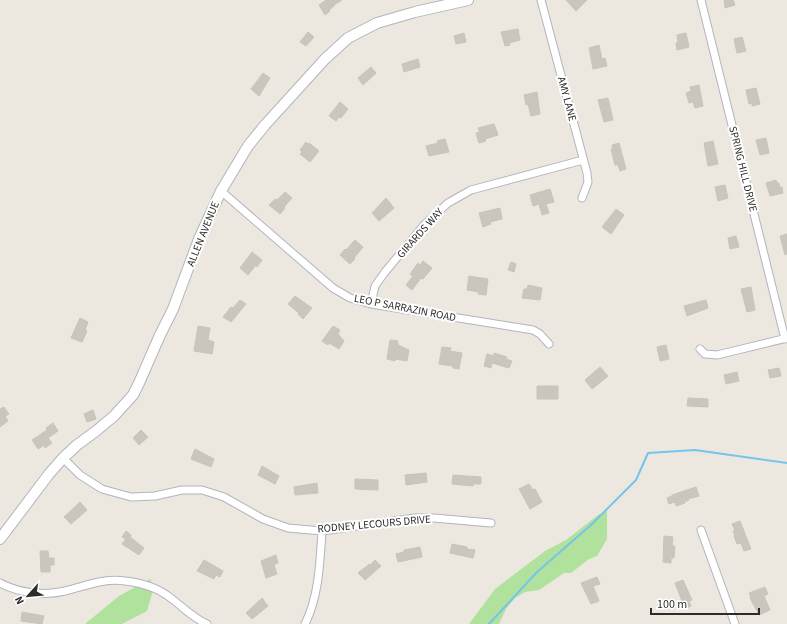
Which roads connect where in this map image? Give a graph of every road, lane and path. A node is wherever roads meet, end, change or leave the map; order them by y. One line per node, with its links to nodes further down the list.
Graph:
1 (464, 0): 5 (street, ALLEN AVENUE)
2 (541, 0): 4 (street, AMY LANE)
3 (701, 0): 8 (street, SPRING HILL DRIVE)
4 (583, 160): 6 (street, AMY LANE); 7 (street, GIRARDS WAY)
5 (221, 191): 7 (street, LEO P SARRAZIN ROAD); 11 (street, ALLEN AVENUE)
6 (582, 198)
7 (371, 304): 9 (street, LEO P SARRAZIN ROAD)
8 (786, 338): 10 (street)
9 (549, 344)
10 (700, 349)
11 (63, 458): 14 (street, RODNEY LECOURS DRIVE); 15 (street, ALLEN AVENUE)
12 (491, 523): 14 (street, RODNEY LECOURS DRIVE)
13 (701, 530): 19 (street)
14 (322, 531): 18 (street)
15 (0, 539)
16 (0, 583): 17 (street)
17 (207, 624)
18 (305, 624)
19 (735, 624)

